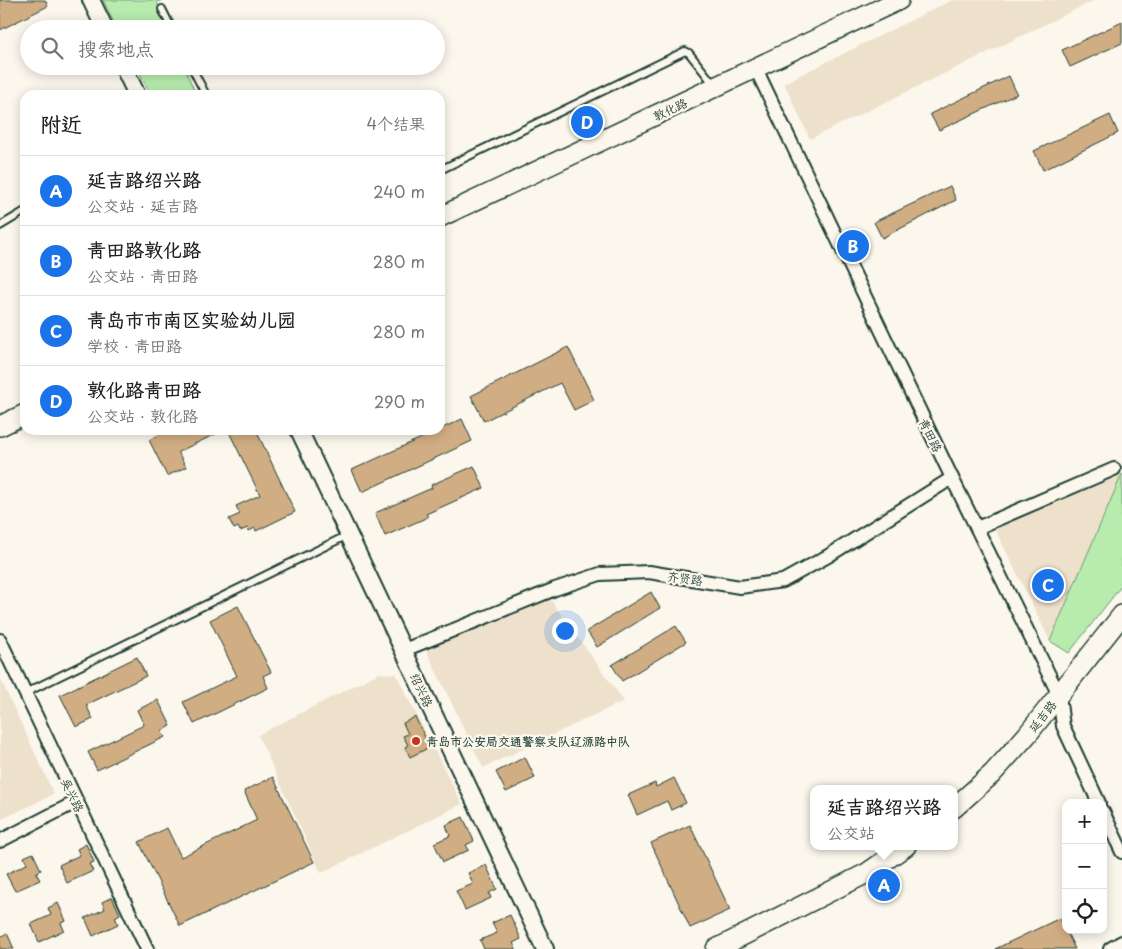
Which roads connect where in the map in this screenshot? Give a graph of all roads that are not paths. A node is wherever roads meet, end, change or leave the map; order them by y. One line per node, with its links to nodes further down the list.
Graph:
1 (91, 0): 4 (street)
2 (899, 0): 6 (main road, 敦化路)
3 (162, 8): 5 (lane)
4 (101, 20)
5 (168, 20)
6 (756, 68): 9 (main road, 敦化路); 20 (street, 青田路)
7 (127, 75): 10 (street)
8 (196, 75): 11 (lane)
9 (716, 87): 12 (lane); 14 (main road, 敦化路)
10 (135, 90)
11 (203, 90)
12 (445, 168)
13 (20, 214): 15 (lane)
14 (445, 215)
15 (0, 226)
16 (20, 416): 17 (main road)
17 (0, 426)
18 (301, 435): 22 (street, 绍兴路)
19 (1114, 469): 21 (street)
20 (952, 478): 21 (street, 青田路); 25 (street, 齐贤路)
21 (977, 528): 27 (street, 青田路)
22 (349, 535): 25 (street, 绍兴路); 26 (lane)
23 (1122, 615): 27 (main road, 延吉路)
24 (0, 640): 26 (street, 吴兴路)
25 (404, 650): 37 (street, 绍兴路)
26 (25, 693): 29 (street, 吴兴路)
27 (1059, 695): 28 (street, 青田路); 30 (main road, 延吉路)
28 (1097, 799)
29 (76, 802): 32 (street); 36 (street, 吴兴路)
30 (958, 804)
31 (1107, 820): 34 (street)
32 (0, 841)
33 (900, 850): 38 (main road)
34 (1122, 852)
35 (1122, 942): 39 (street)
36 (147, 949)
37 (545, 949)
38 (716, 949)
39 (1110, 949)

